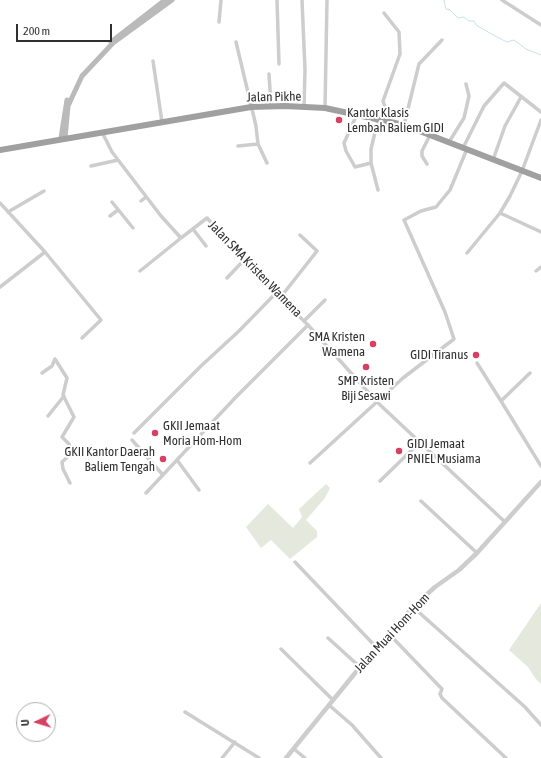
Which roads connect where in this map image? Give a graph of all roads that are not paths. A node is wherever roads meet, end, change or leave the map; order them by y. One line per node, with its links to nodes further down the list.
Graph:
1 (165, 0): 12 (main road)
2 (172, 0): 12 (main road)
3 (221, 0): 9 (street)
4 (277, 0): 15 (street)
5 (302, 0): 21 (street)
6 (327, 0): 22 (street)
7 (502, 0): 10 (street)
8 (384, 13): 28 (street)
9 (219, 22)
10 (541, 25)
11 (442, 40): 29 (street)
12 (112, 42): 32 (main road)
13 (236, 42): 20 (street)
14 (153, 61): 27 (street)
15 (279, 64)
16 (269, 74): 19 (street)
17 (466, 84): 33 (street)
18 (521, 97): 23 (street); 36 (street); 39 (street)
19 (271, 106): 20 (highway, Jalan Pikhe); 21 (highway, Jalan Pikhe)
20 (250, 107): 27 (highway, Jalan Pikhe); 34 (street)
21 (304, 107): 22 (highway, Jalan Pikhe)
22 (325, 108): 24 (highway, Jalan Pikhe)
23 (541, 112)
24 (357, 114): 25 (highway, Jalan Pikhe); 41 (street)
25 (378, 120): 28 (highway, Jalan Pikhe); 41 (street)
26 (541, 120): 44 (street)
27 (162, 122): 30 (highway, Jalan Pikhe)
28 (390, 122): 29 (highway, Jalan Pikhe)
29 (404, 125): 31 (highway, Jalan Pikhe)
30 (102, 132): 32 (highway, Jalan Pikhe); 38 (street)
31 (430, 135): 33 (highway, Jalan Pikhe); 42 (street)
32 (63, 138): 37 (highway, Jalan Pikhe)
33 (449, 142): 36 (highway, Jalan Pikhe)
34 (258, 144): 35 (street); 40 (street)
35 (238, 146)
36 (465, 149): 39 (highway, Jalan Pikhe); 81 (street)
37 (0, 150)
38 (118, 160): 43 (street); 48 (street)
39 (493, 160): 44 (highway, Jalan Pikhe)
40 (267, 163)
41 (371, 163): 46 (street)
42 (427, 164)
43 (91, 166)
44 (522, 171): 45 (highway, Jalan Pikhe); 54 (street)
45 (541, 178)
46 (378, 190)
47 (44, 191): 53 (street)
48 (146, 196): 49 (street); 60 (street)
49 (141, 201)
50 (112, 202): 52 (street)
51 (0, 203): 53 (street)
52 (118, 210): 55 (street); 56 (street)
53 (8, 212): 62 (street)
54 (500, 213): 58 (street); 63 (street)
55 (110, 216)
56 (133, 228)
57 (193, 229): 60 (street, Jalan SMA Kristen Wamena); 61 (street); 64 (street, Jalan SMA Kristen Wamena)
58 (541, 232)
59 (300, 235): 71 (street)
60 (181, 238): 66 (street, Jalan SMA Kristen Wamena)
61 (206, 246)
62 (45, 252): 69 (street); 75 (street)
63 (467, 252)
64 (245, 259): 68 (street); 70 (street, Jalan SMA Kristen Wamena)
65 (541, 267): 67 (street)
66 (140, 270)
67 (536, 271)
68 (227, 278)
69 (0, 287)
70 (276, 293): 71 (street, Jalan SMA Kristen Wamena); 83 (street)
71 (280, 298): 73 (street, Jalan SMA Kristen Wamena)
72 (324, 300): 73 (street)
73 (304, 321): 74 (street, Jalan SMA Kristen Wamena)
74 (308, 325): 81 (street, Jalan SMA Kristen Wamena); 86 (street)
75 (82, 338)
76 (477, 363): 80 (street)
77 (42, 372): 79 (street)
78 (530, 373): 80 (street)
79 (64, 396): 82 (street); 92 (street)
80 (501, 401): 88 (street)
81 (377, 402): 85 (street, Jalan SMA Kristen Wamena); 87 (street)
82 (48, 416)
83 (134, 433)
84 (132, 440): 89 (street)
85 (420, 442): 90 (street); 96 (street, Jalan SMA Kristen Wamena)
86 (177, 460): 89 (street); 93 (street)
87 (310, 464)
88 (541, 466)
89 (163, 475): 94 (street)
90 (380, 481)
91 (541, 482): 96 (street, Jalan Muai Hom-Hom)
92 (70, 483)
93 (199, 490)
94 (146, 493)
95 (421, 501): 97 (street)
96 (505, 522): 97 (street, Jalan Muai Hom-Hom)
97 (477, 553): 99 (street, Jalan Muai Hom-Hom)
98 (295, 562): 102 (street)
99 (413, 607): 100 (street, Jalan Muai Hom-Hom); 108 (street)
100 (389, 634): 102 (street, Jalan Muai Hom-Hom); 116 (street)
101 (328, 638): 104 (street)
102 (377, 648): 104 (street, Jalan Muai Hom-Hom)
103 (281, 649): 105 (street)
104 (360, 666): 105 (street, Jalan Muai Hom-Hom)
105 (333, 700): 106 (street, Jalan Muai Hom-Hom)
106 (329, 705): 110 (street, Jalan Muai Hom-Hom); 115 (street)
107 (185, 712): 109 (street)
108 (541, 725)
109 (235, 742): 111 (street); 112 (street)
110 (294, 749): 113 (street, Jalan Muai Hom-Hom); 114 (street)
111 (222, 758)
112 (259, 758)
113 (286, 758)
114 (305, 758)
115 (381, 758)
116 (506, 758)

